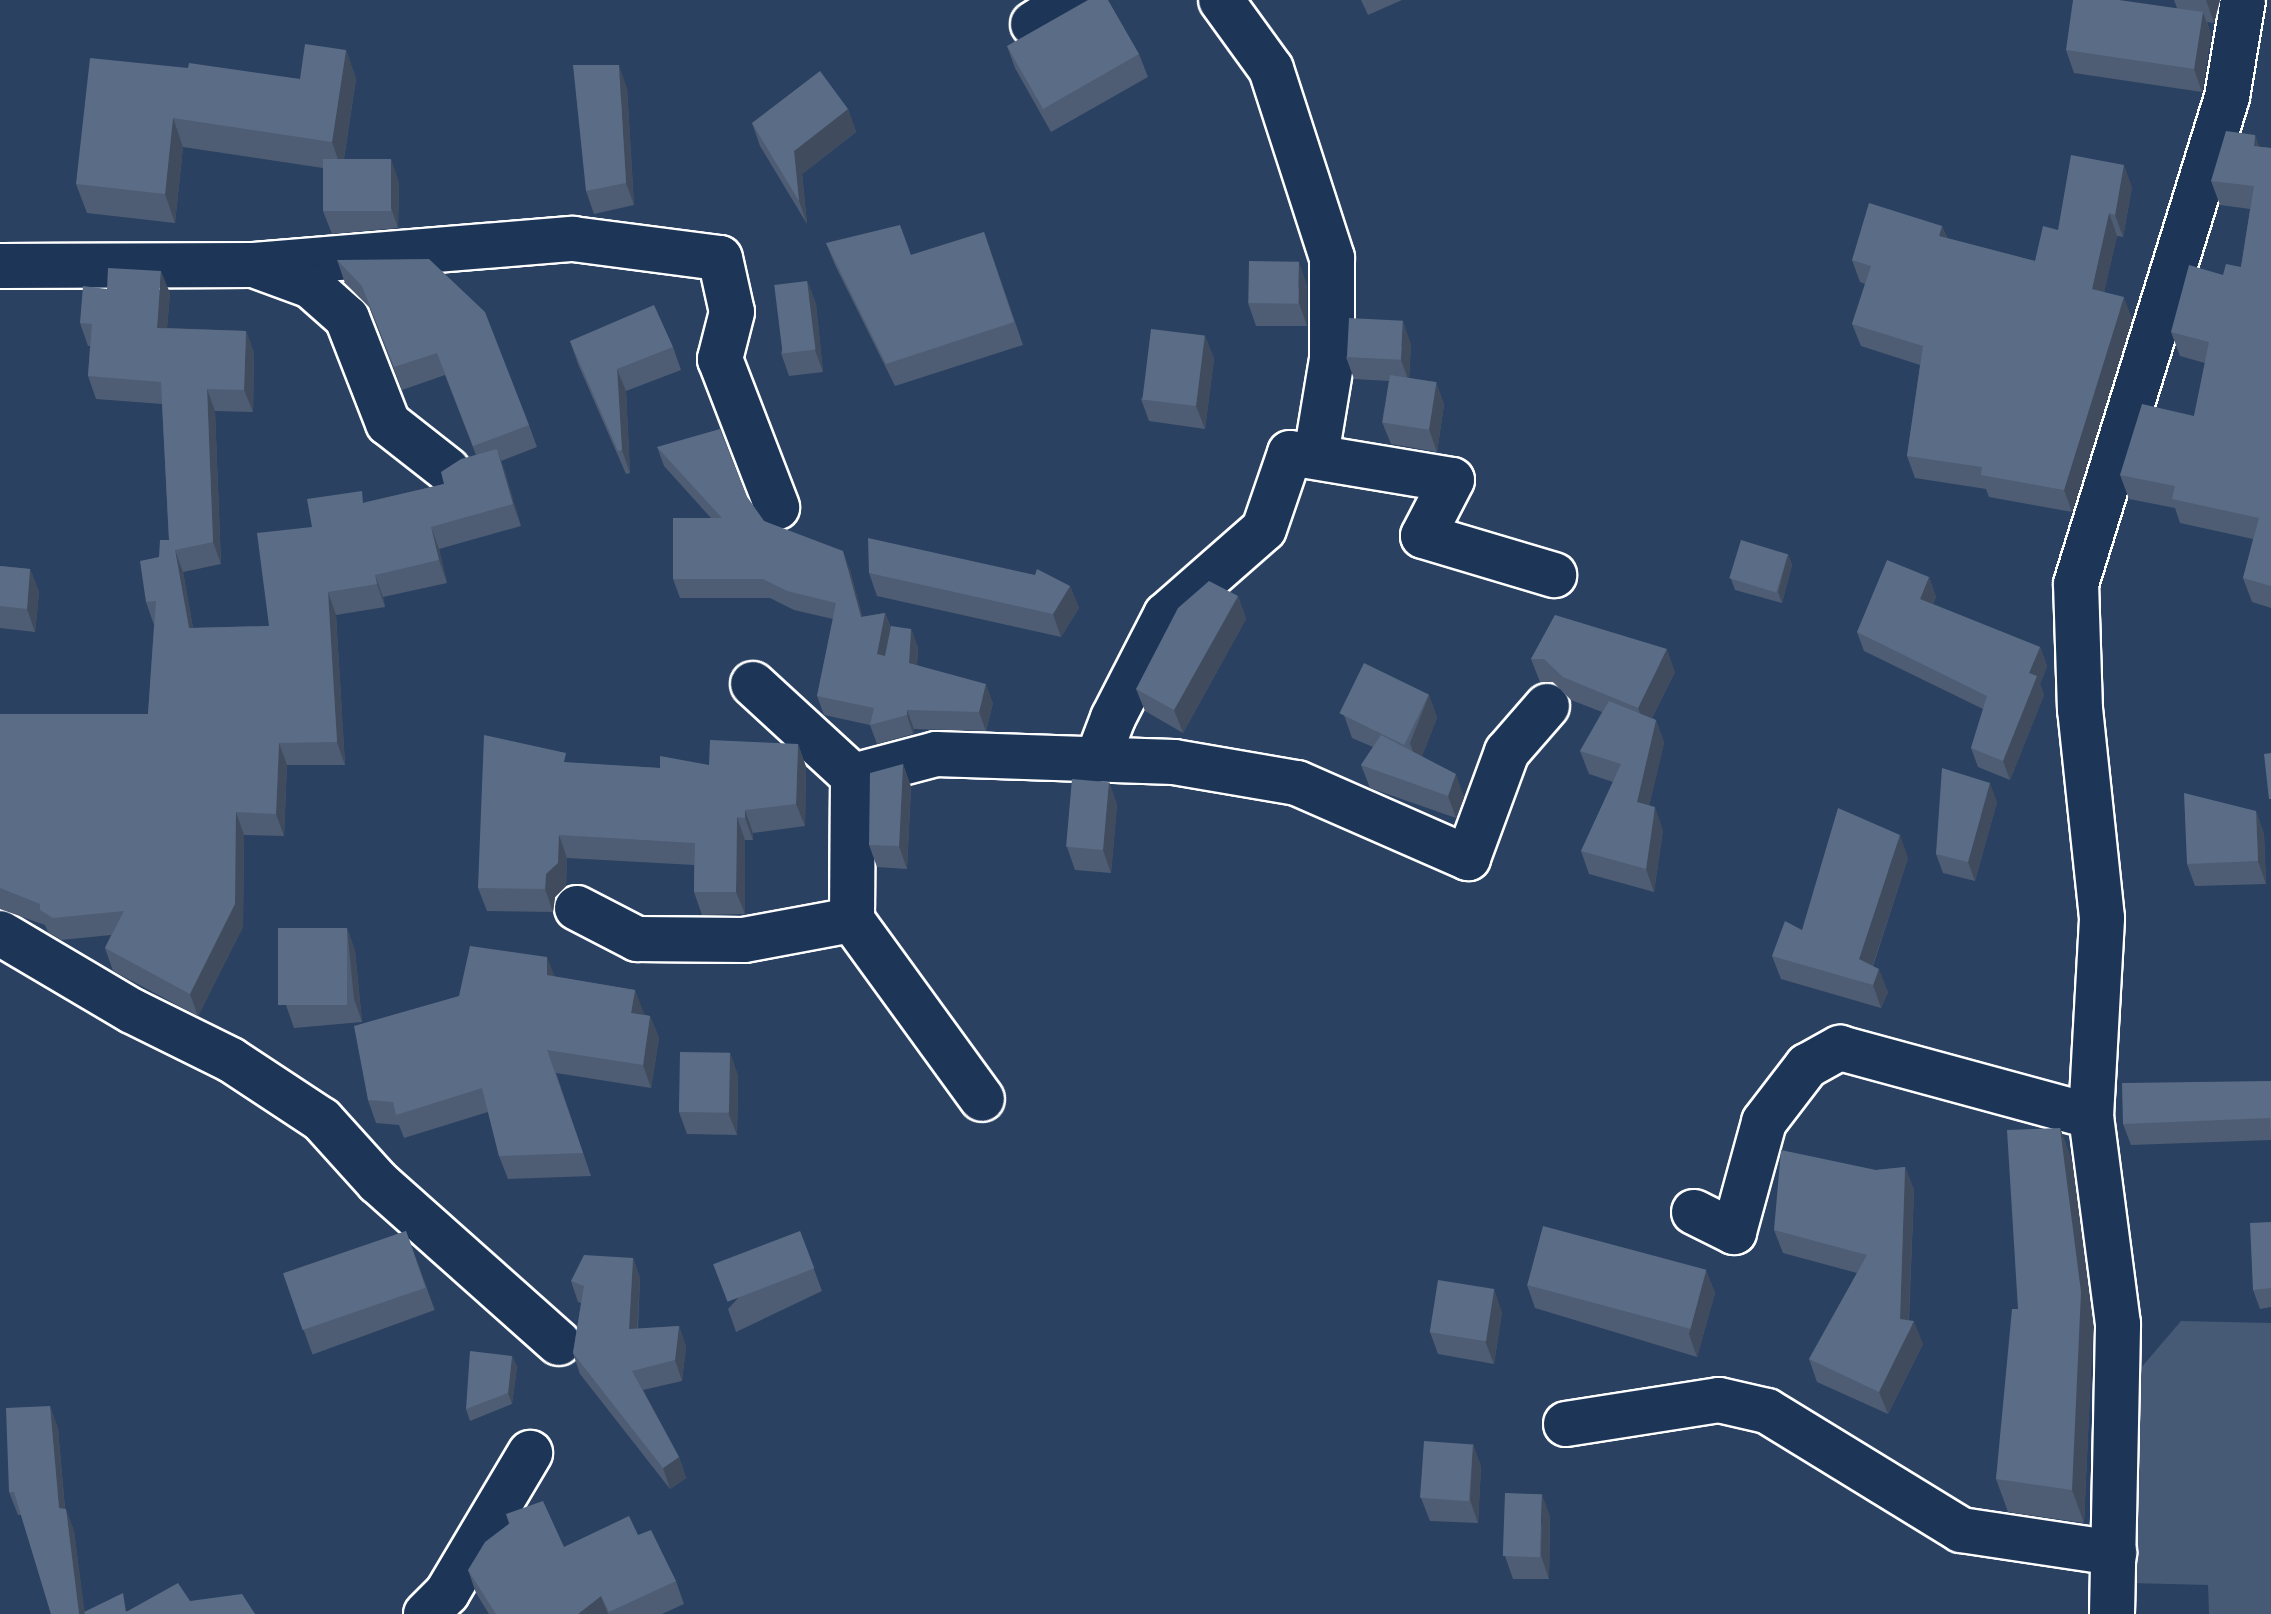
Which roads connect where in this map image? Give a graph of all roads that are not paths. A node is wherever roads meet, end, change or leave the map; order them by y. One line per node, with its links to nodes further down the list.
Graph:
1 (1071, 0): 4 (street)
2 (1221, 0): 7 (street)
3 (2243, 0): 19 (street)
4 (1033, 24)
5 (254, 265): 6 (street); 8 (street); 9 (street)
6 (0, 266)
7 (1316, 456): 10 (street); 13 (street)
8 (448, 470)
9 (777, 507)
10 (1554, 575)
11 (753, 684): 14 (street)
12 (1547, 706): 13 (street)
13 (1097, 760): 14 (street)
14 (853, 776): 16 (street)
15 (577, 908): 16 (street)
16 (852, 920): 18 (street)
17 (0, 933): 21 (street)
18 (982, 1099)
19 (2091, 1116): 20 (street); 24 (street)
20 (1694, 1212)
21 (559, 1343)
22 (1566, 1424): 24 (street)
23 (530, 1453): 25 (street)
24 (2114, 1553): 26 (street)
25 (426, 1614)
26 (2112, 1614)

